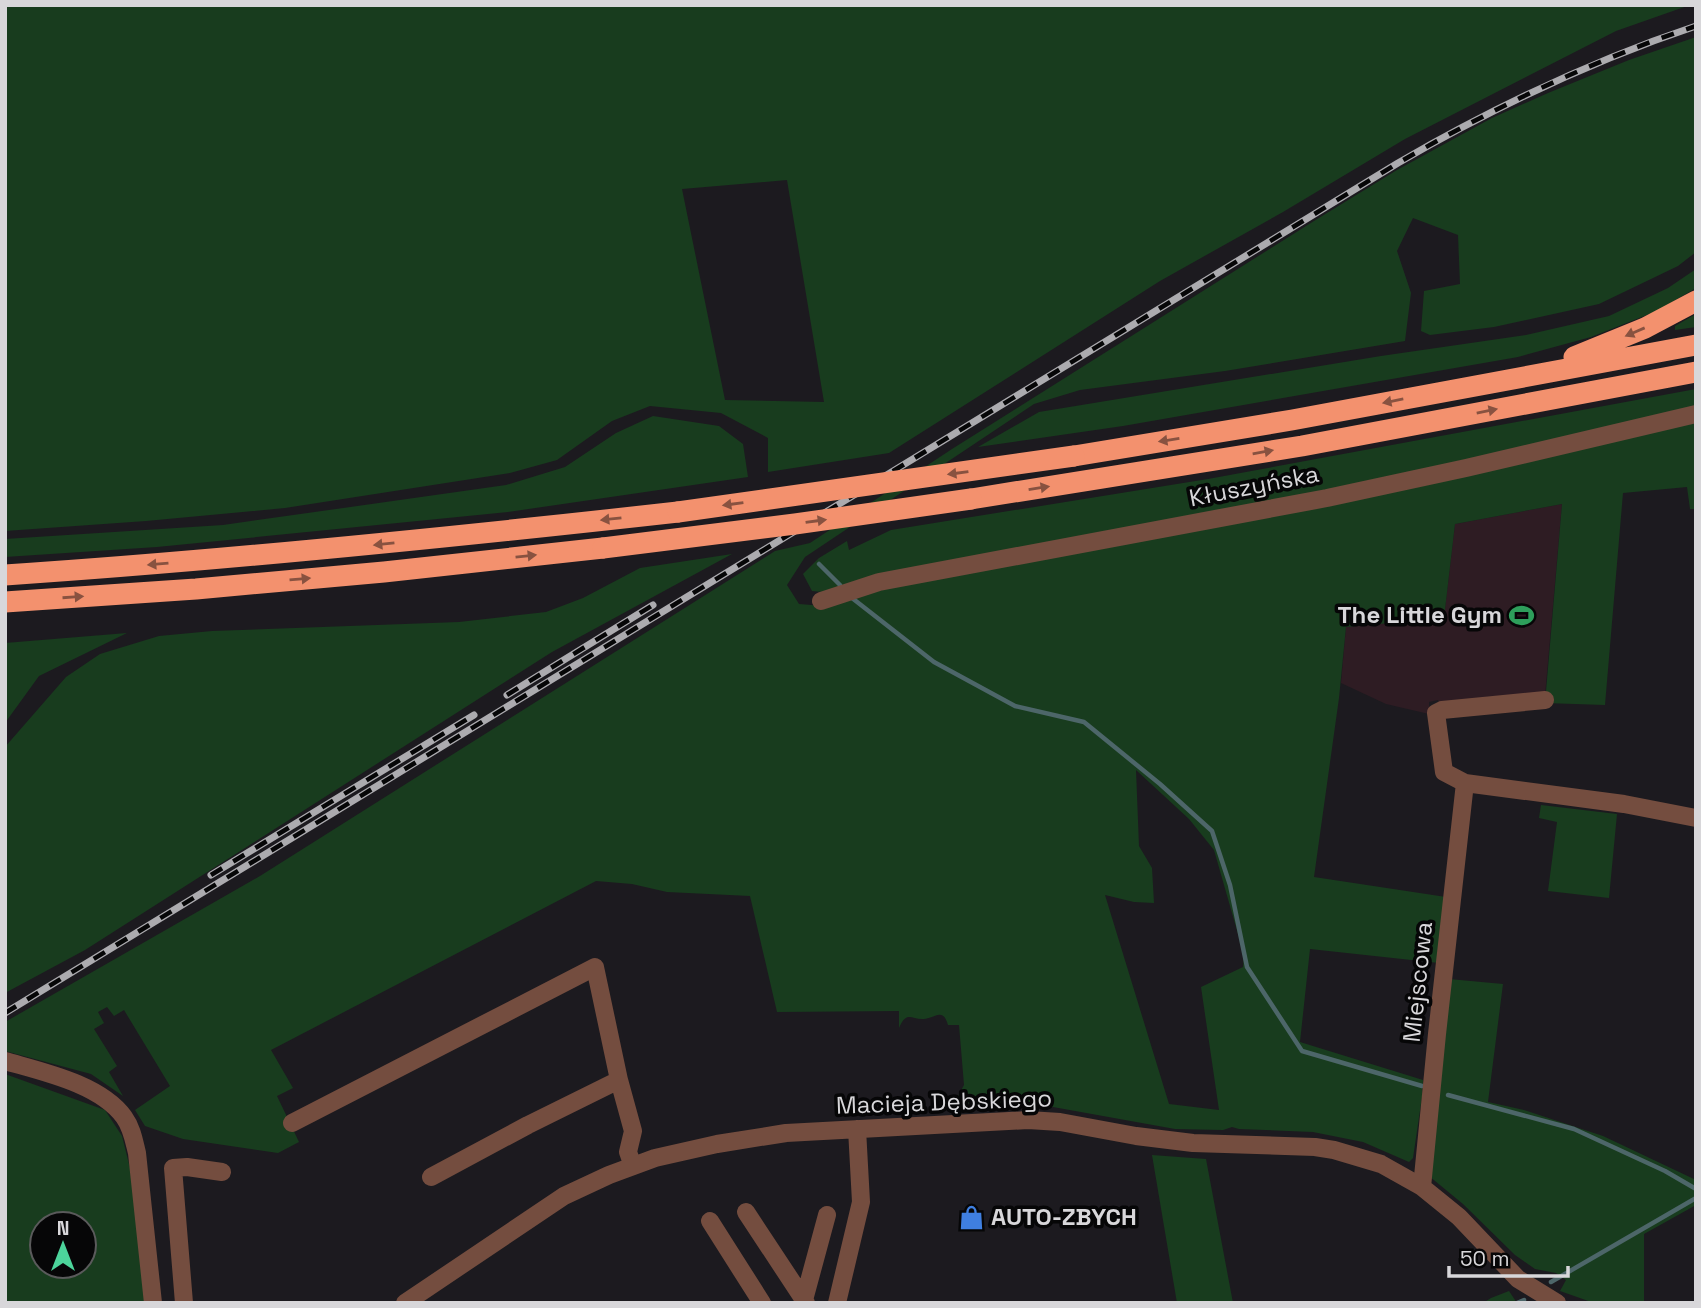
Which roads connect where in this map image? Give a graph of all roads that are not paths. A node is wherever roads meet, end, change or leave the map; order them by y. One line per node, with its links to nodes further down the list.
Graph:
1 (1696, 301): 4 (highway, one-way to 4)
2 (1696, 345): 4 (highway)
3 (1696, 372): 8 (highway, one-way to 3, bridge)
4 (1508, 380): 6 (highway, one-way to 6, bridge)
5 (1696, 414): 7 (street, Kłuszyńska)
6 (5, 575)
7 (821, 601)
8 (5, 602)
9 (1545, 700): 10 (street)
10 (1465, 783): 11 (street); 19 (street, Miejscowa)
11 (1696, 818)
12 (5, 1061): 24 (street)
13 (619, 1080): 14 (street); 16 (street); 18 (street)
14 (292, 1123)
15 (857, 1129): 16 (street, Macieja Dębskiego); 19 (street, Macieja Dębskiego); 28 (street)
16 (633, 1166): 26 (street, Macieja Dębskiego)
17 (222, 1172): 25 (street)
18 (431, 1177)
19 (1422, 1187): 29 (street, Macieja Dębskiego)
20 (746, 1212): 23 (street)
21 (827, 1215): 23 (street)
22 (710, 1221): 27 (street)
23 (805, 1301)
24 (153, 1303)
25 (184, 1303)
26 (405, 1303)
27 (762, 1303)
28 (837, 1303)
29 (1557, 1303)

